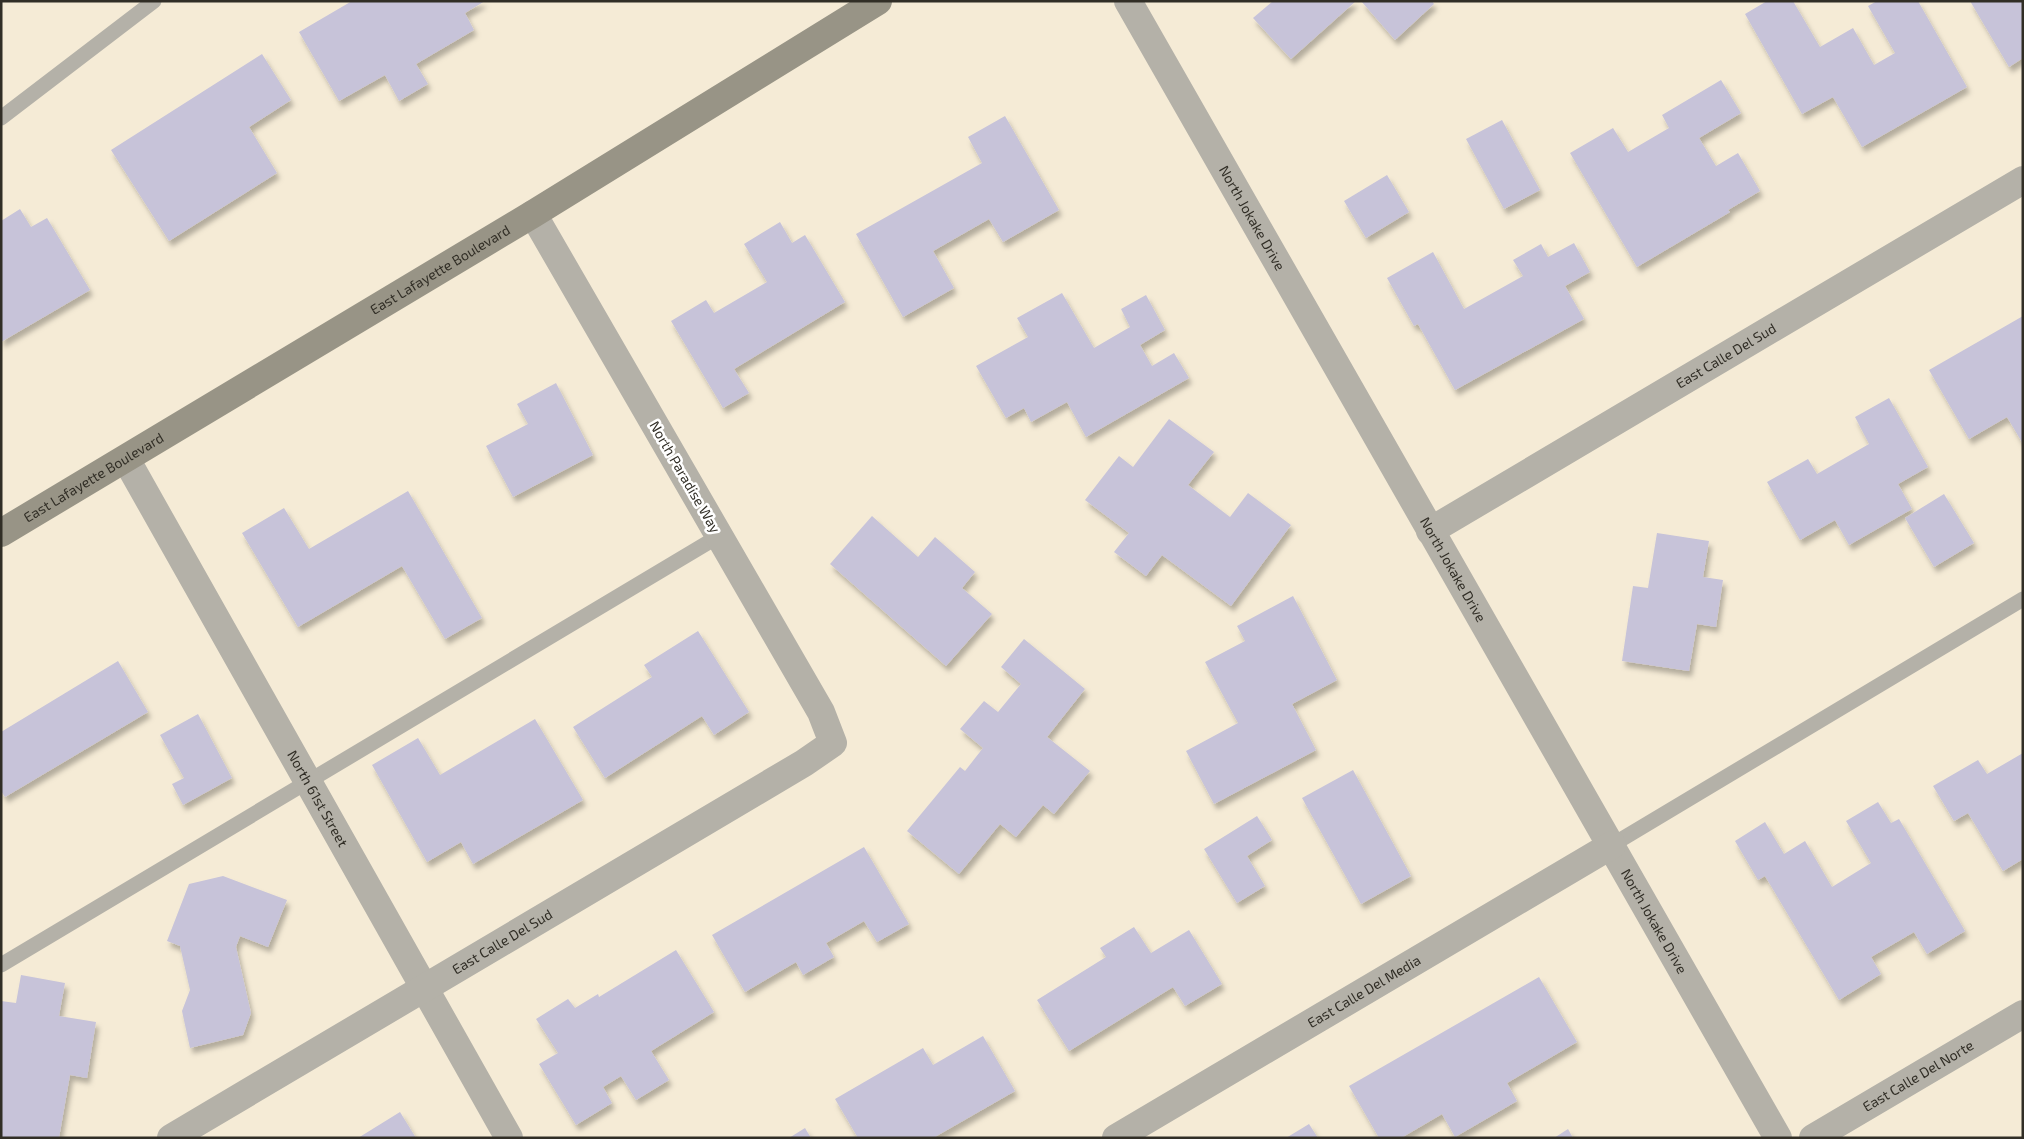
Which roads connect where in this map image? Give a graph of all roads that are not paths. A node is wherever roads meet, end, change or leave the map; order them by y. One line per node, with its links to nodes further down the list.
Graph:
1 (154, 1): 4 (lane)
2 (878, 1): 6 (street, East Lafayette Boulevard)
3 (1128, 1): 8 (street, North Jokake Drive)
4 (1, 118)
5 (2023, 180): 8 (street, East Calle Del Sud)
6 (533, 214): 7 (street, East Lafayette Boulevard); 10 (street, North Paradise Way)
7 (126, 459): 9 (street, East Lafayette Boulevard); 13 (street, North 61st Street)
8 (1430, 531): 14 (street, North Jokake Drive)
9 (1, 533)
10 (719, 536): 12 (street, North Paradise Way); 13 (lane)
11 (2023, 599): 14 (lane)
12 (833, 743): 16 (street, East Calle Del Sud)
13 (309, 782): 15 (lane); 16 (street, North 61st Street)
14 (1612, 845): 20 (street, East Calle Del Media); 21 (street, North Jokake Drive)
15 (1, 966)
16 (426, 987): 18 (street, East Calle Del Sud); 19 (street, North 61st Street)
17 (2023, 1014): 22 (street, East Calle Del Norte)
18 (171, 1138)
19 (509, 1138)
20 (1116, 1138)
21 (1778, 1138)
22 (1813, 1138)

